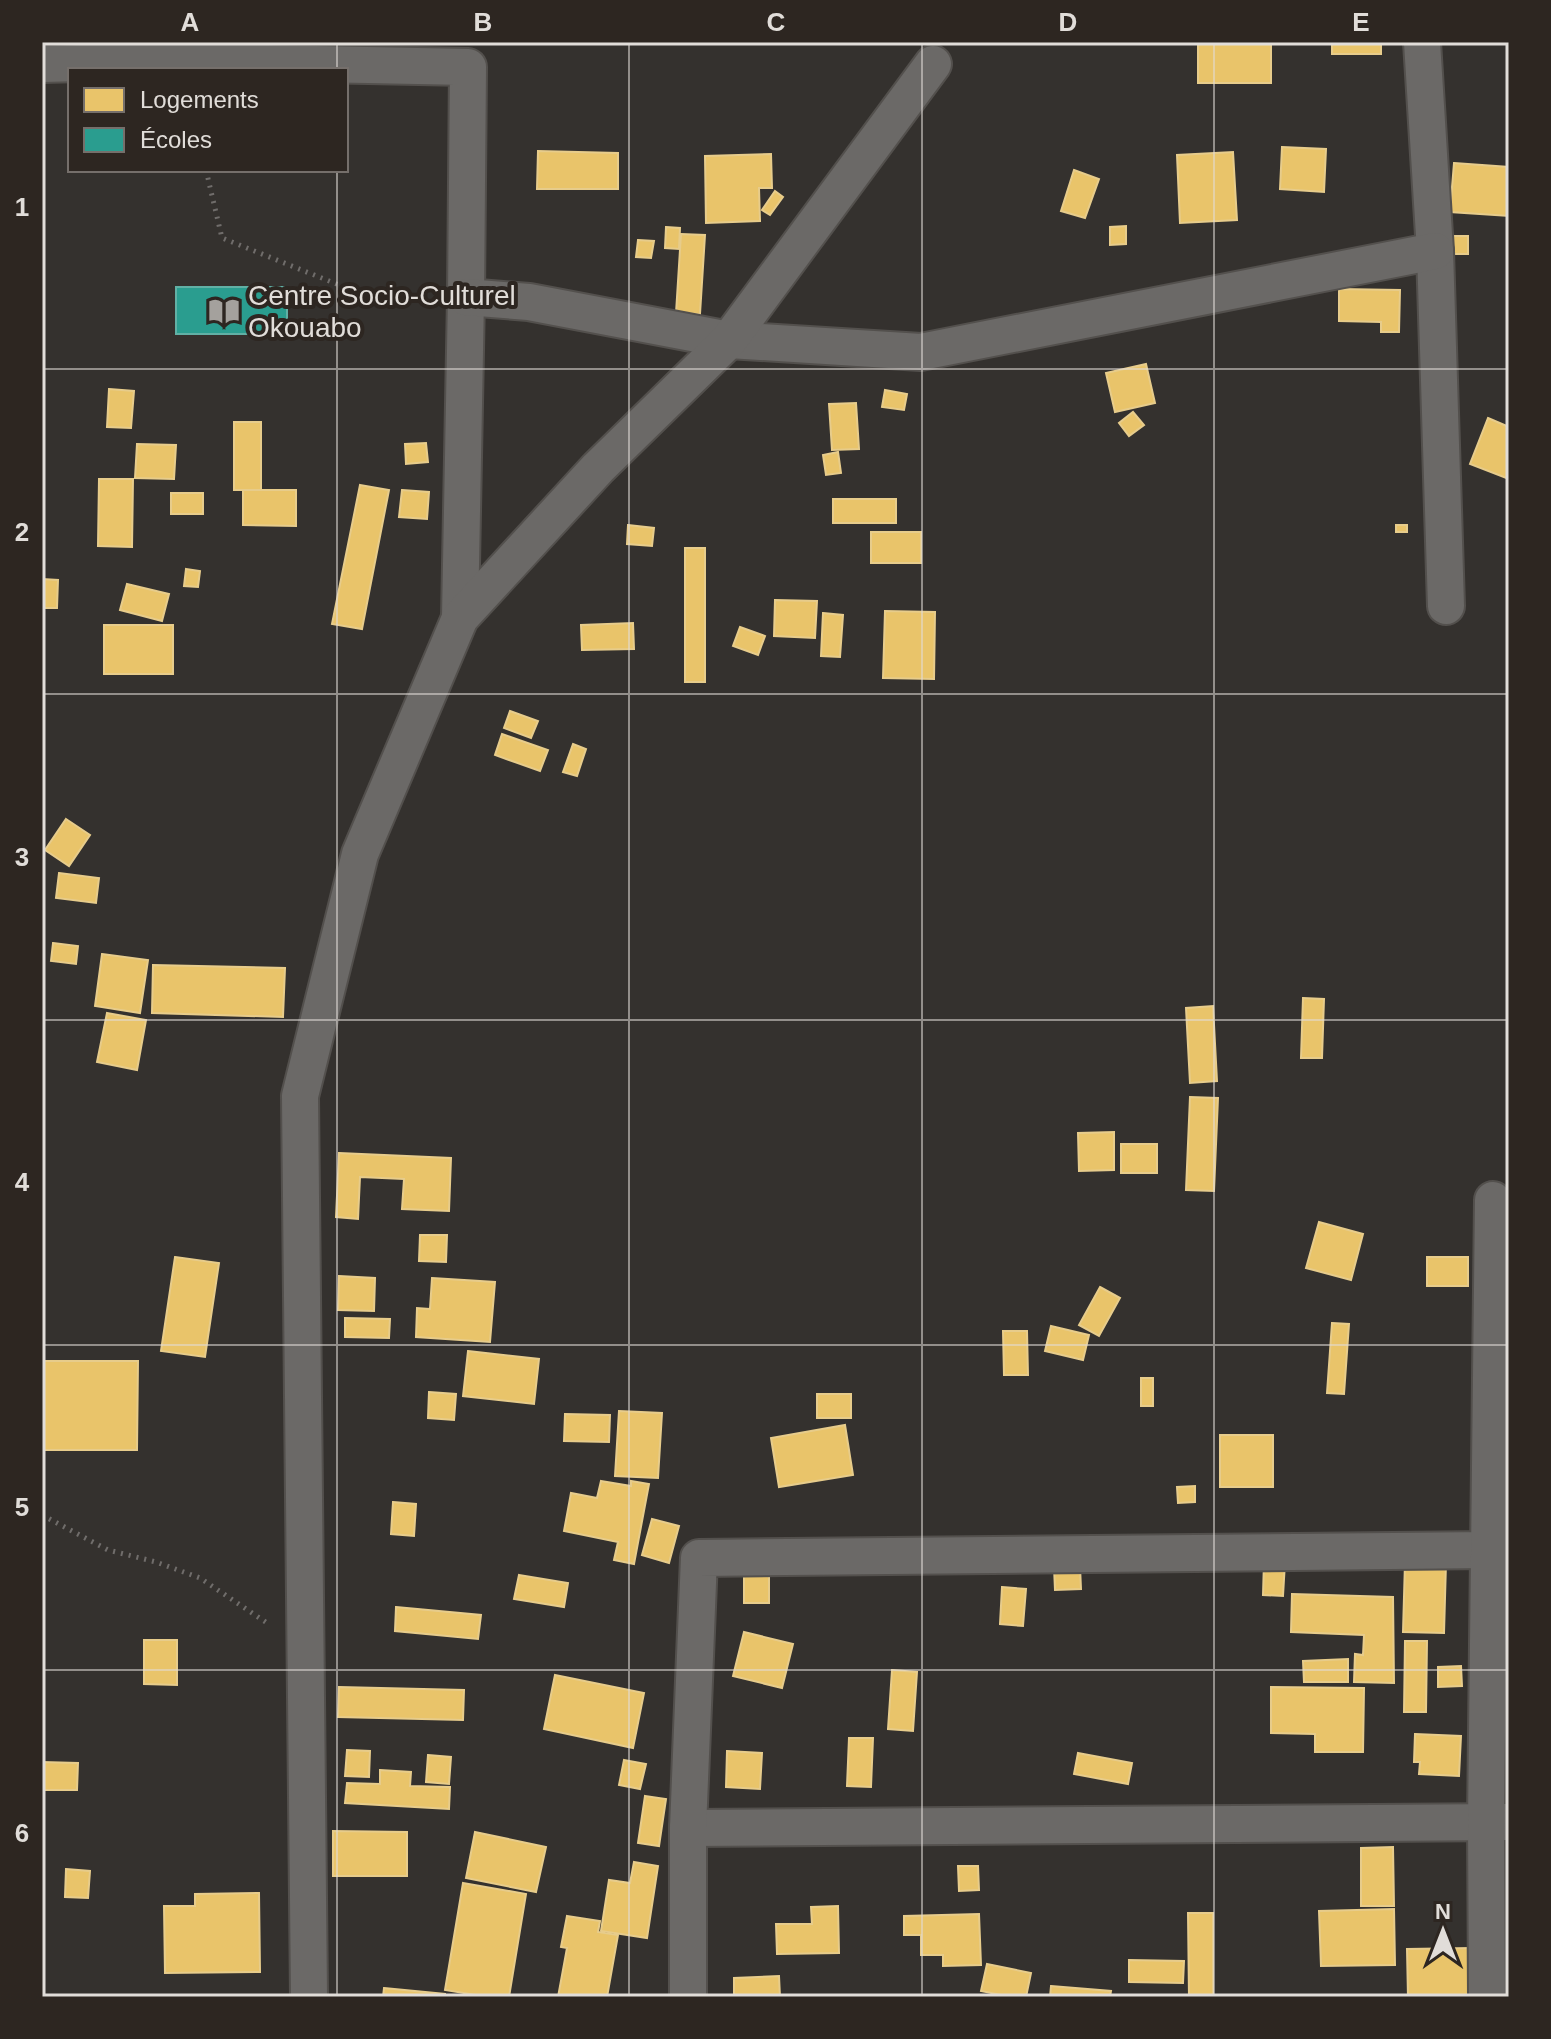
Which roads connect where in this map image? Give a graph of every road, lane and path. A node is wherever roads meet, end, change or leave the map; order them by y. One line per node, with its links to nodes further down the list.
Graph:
1 (1422, 42): 5 (street)
2 (42, 64): 6 (street)
3 (933, 64): 8 (street)
4 (206, 172): 7 (path)
5 (1435, 251): 8 (street); 9 (street)
6 (466, 297): 8 (street); 10 (street)
7 (379, 301)
8 (729, 340): 10 (street)
9 (1446, 606)
10 (460, 618): 14 (street)
11 (1493, 1200): 13 (street)
12 (42, 1515): 14 (path)
13 (1499, 1549): 15 (street); 16 (street)
14 (305, 1648): 17 (street)
15 (1498, 1822): 16 (street); 19 (street)
16 (688, 1828): 18 (street)
17 (309, 1997)
18 (688, 1997)
19 (1487, 1997)

